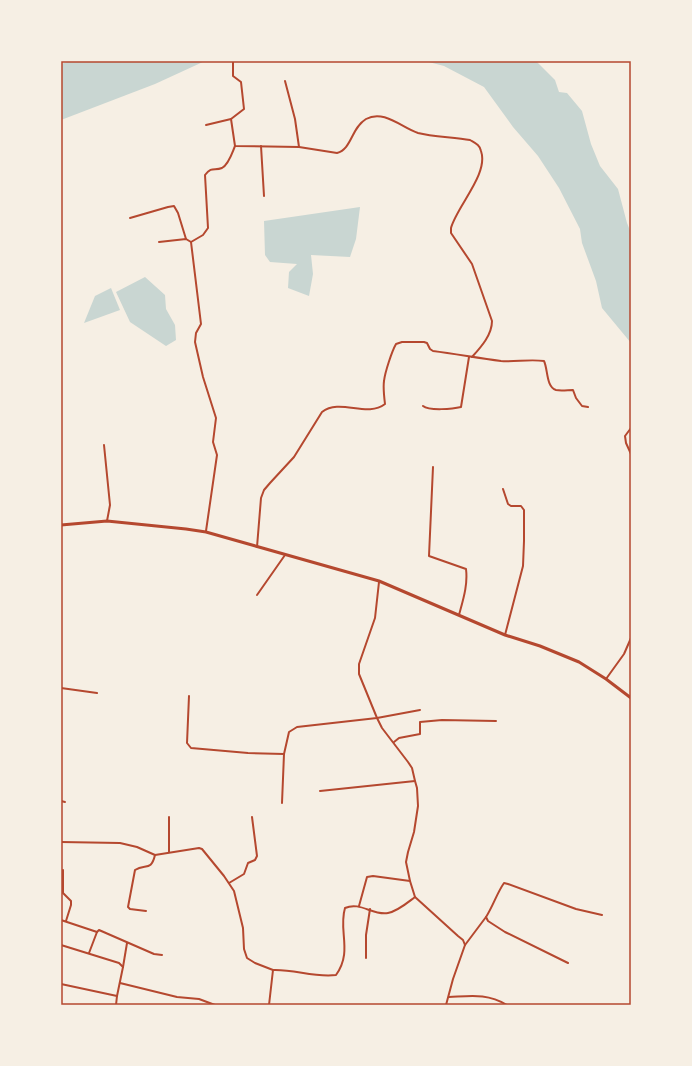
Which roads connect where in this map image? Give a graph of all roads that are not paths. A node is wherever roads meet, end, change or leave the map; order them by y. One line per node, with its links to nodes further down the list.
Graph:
1 (233, 62): 3 (street)
2 (285, 81): 7 (street)
3 (231, 119): 4 (street); 5 (street)
4 (206, 125)
5 (235, 146): 6 (street); 12 (street)
6 (261, 146): 7 (street); 8 (street)
7 (299, 147): 14 (street)
8 (264, 196)
9 (130, 218): 10 (street)
10 (186, 239): 11 (street); 12 (street)
11 (159, 242)
12 (191, 242): 24 (street)
13 (469, 357): 14 (street); 15 (street); 25 (street)
14 (472, 357): 16 (street)
15 (423, 406)
16 (588, 407)
17 (631, 428): 19 (street)
18 (104, 445): 22 (street)
19 (631, 454)
20 (433, 467): 29 (street)
21 (503, 488): 30 (street)
22 (107, 521): 23 (main road); 24 (main road)
23 (61, 525)
24 (206, 532): 25 (main road)
25 (257, 547): 26 (main road)
26 (285, 555): 27 (main road); 28 (street)
27 (379, 581): 29 (main road); 38 (street)
28 (258, 595)
29 (459, 615): 30 (main road)
30 (506, 635): 32 (main road)
31 (631, 638): 32 (street)
32 (606, 679): 36 (main road)
33 (61, 688): 34 (street)
34 (97, 693)
35 (189, 696): 41 (street)
36 (631, 698)
37 (420, 710): 38 (street)
38 (377, 718): 40 (street); 41 (street)
39 (496, 721): 40 (street)
40 (394, 742): 42 (street)
41 (284, 754): 46 (street)
42 (416, 781): 43 (street); 53 (street)
43 (320, 791)
44 (61, 801): 45 (street)
45 (65, 802)
46 (282, 803)
47 (169, 817): 50 (street)
48 (252, 817): 54 (street)
49 (61, 842): 51 (street)
50 (168, 852): 51 (street); 54 (street)
51 (155, 855): 58 (street)
52 (63, 870): 62 (street)
53 (410, 881): 55 (street); 56 (street)
54 (229, 883): 72 (street)
55 (416, 897): 57 (street); 66 (street)
56 (358, 906): 57 (street); 72 (street)
57 (370, 909): 69 (street)
58 (146, 911)
59 (602, 915): 60 (street)
60 (486, 917): 66 (street); 70 (street)
61 (61, 920): 62 (street)
62 (66, 921): 63 (street)
63 (96, 932): 64 (street); 67 (street)
64 (127, 942): 68 (street); 71 (street)
65 (61, 945): 67 (street)
66 (465, 945): 76 (street)
67 (89, 953): 71 (street)
68 (162, 955)
69 (366, 958)
70 (568, 964)
71 (123, 967): 73 (street)
72 (272, 970): 79 (street)
73 (120, 983): 75 (street); 78 (street)
74 (61, 984): 75 (street)
75 (117, 996): 77 (street)
76 (449, 997): 80 (street); 81 (street)
77 (116, 1005)
78 (215, 1005)
79 (269, 1005)
80 (446, 1005)
81 (507, 1005)

